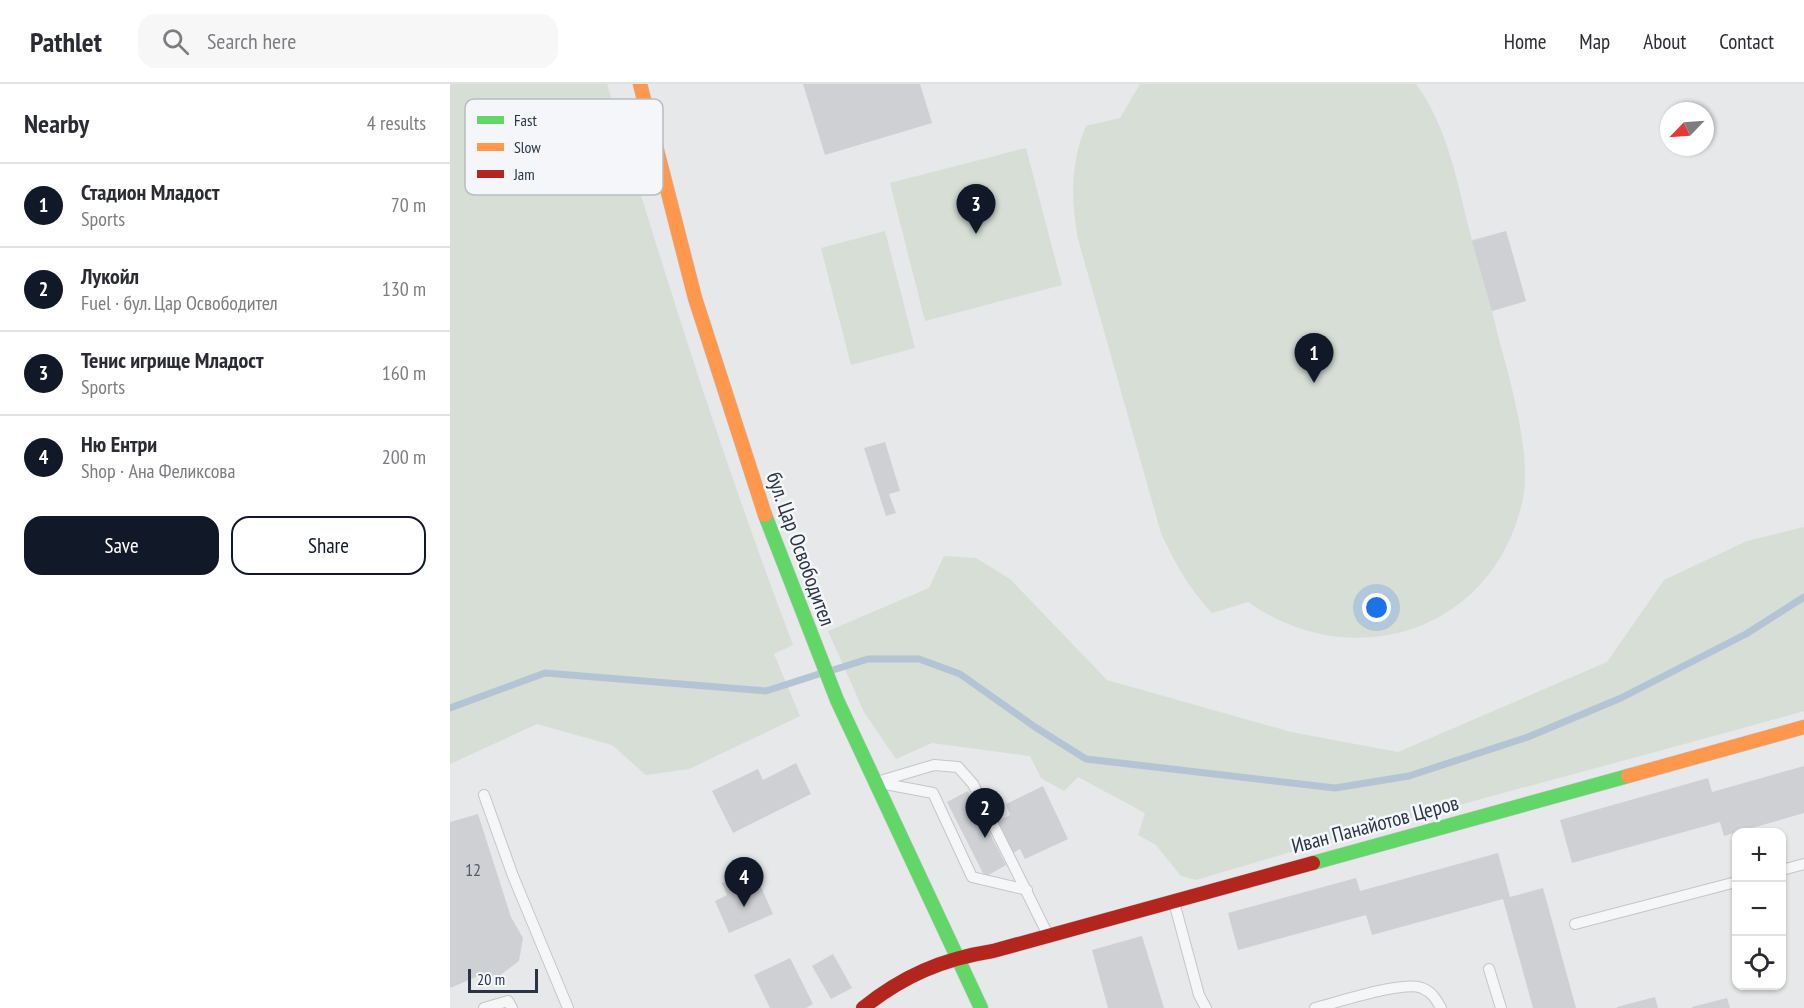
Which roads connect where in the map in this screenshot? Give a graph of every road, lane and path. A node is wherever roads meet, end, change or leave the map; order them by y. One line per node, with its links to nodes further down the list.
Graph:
1 (640, 84): 2 (main road, бул. Цар Освободител)
2 (644, 99)
3 (663, 173): 5 (main road, бул. Цар Освободител)
4 (1804, 727): 11 (main road, Иван Панайотов Церов)
5 (876, 782): 10 (lane); 10 (lane); 14 (main road, бул. Цар Освободител)
6 (484, 795): 18 (lane)
7 (1804, 864): 8 (lane)
8 (1786, 869)
9 (1732, 883): 12 (lane)
10 (1027, 890): 13 (lane)
11 (1174, 901): 13 (main road, Иван Панайотов Церов); 21 (lane)
12 (1575, 924)
13 (1049, 936): 14 (main road, Иван Панайотов Церов)
14 (956, 957): 19 (main road, Иван Панайотов Церов); 20 (main road, бул. Цар Освободител)
15 (1489, 969): 24 (lane)
16 (484, 1008): 17 (lane)
17 (512, 1008)
18 (568, 1008)
19 (863, 1008)
20 (981, 1008)
21 (1206, 1008)
22 (1315, 1008): 23 (lane)
23 (1441, 1008)
24 (1501, 1008)

